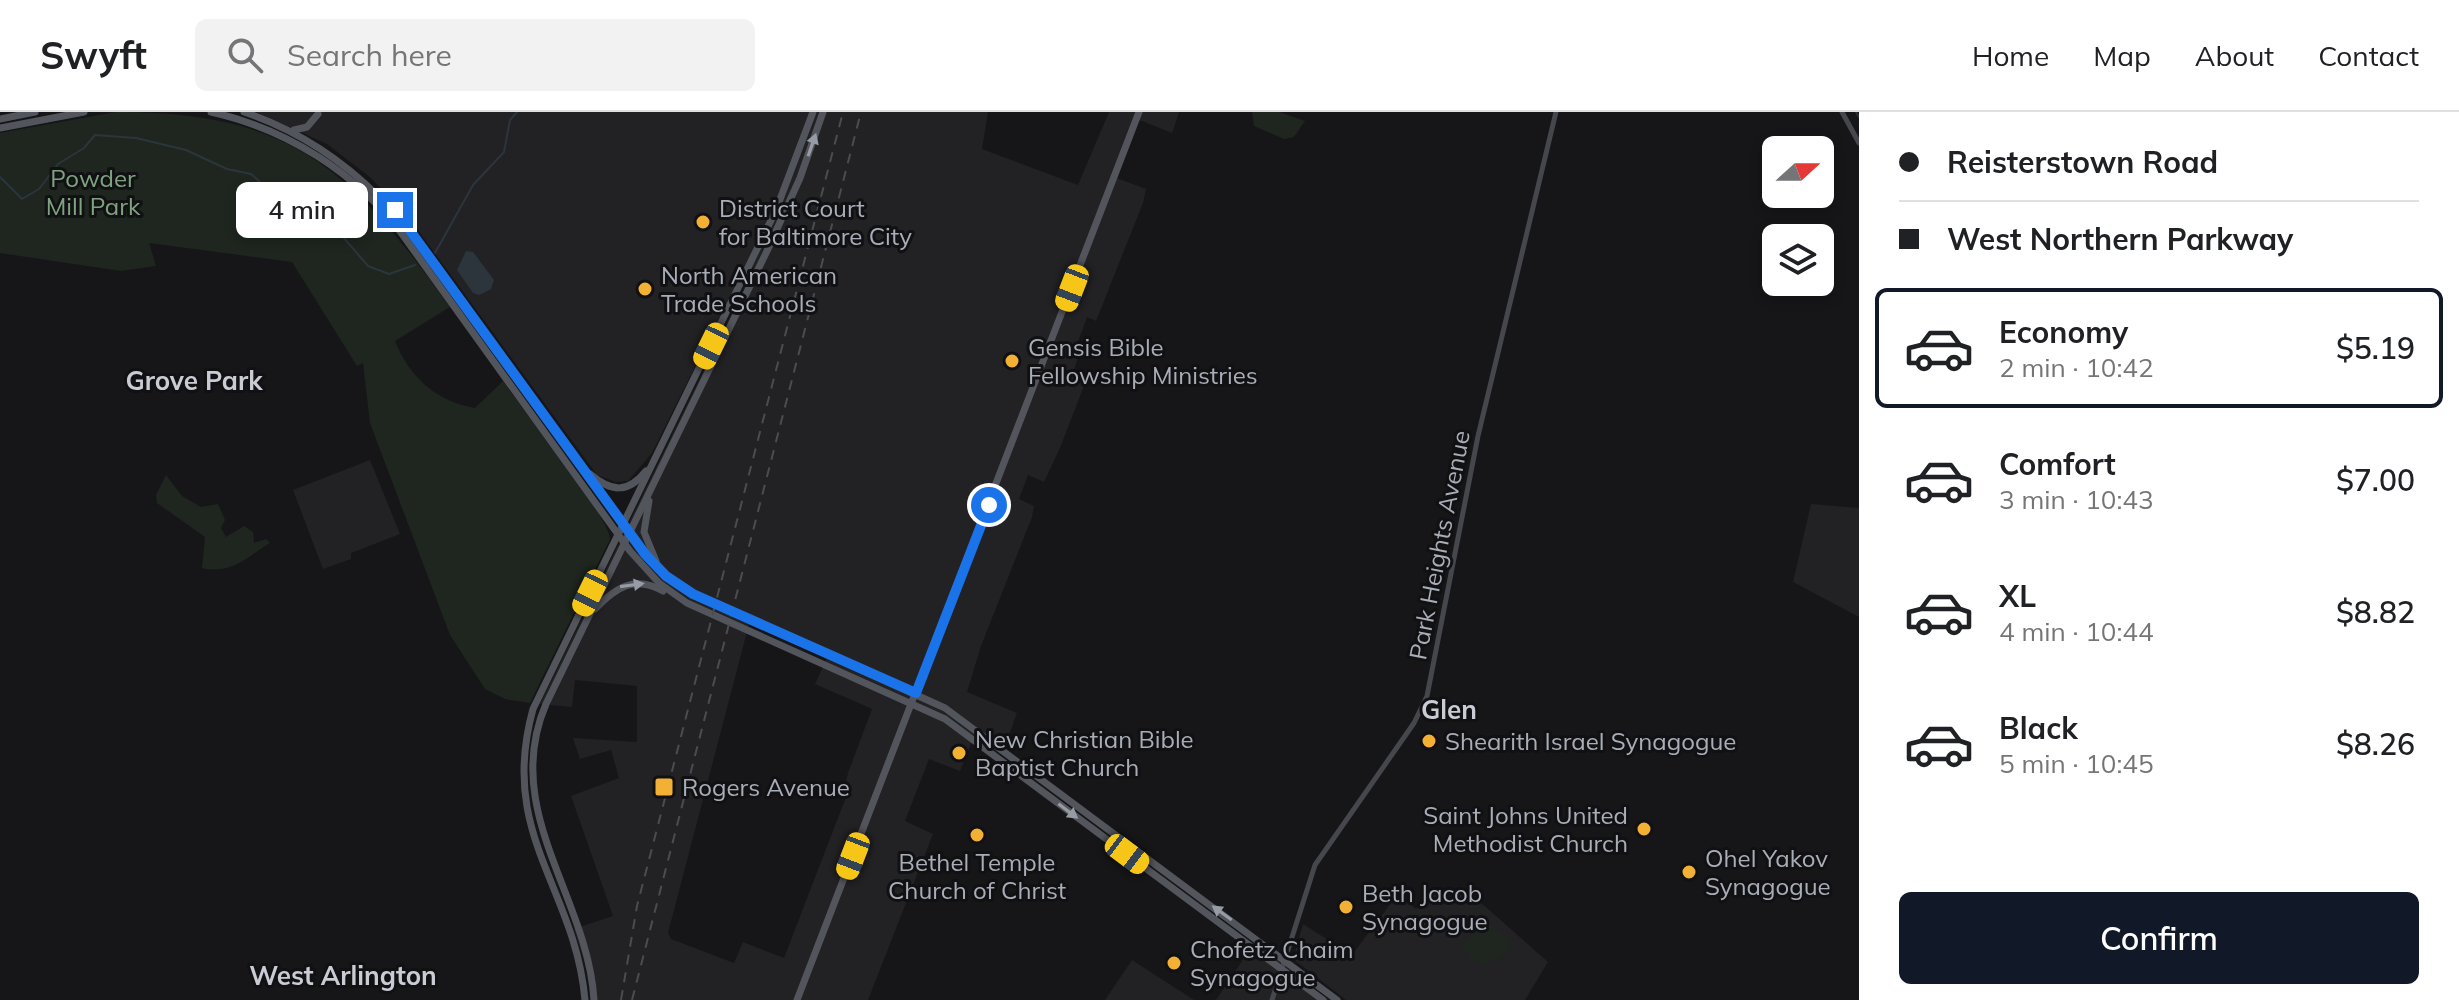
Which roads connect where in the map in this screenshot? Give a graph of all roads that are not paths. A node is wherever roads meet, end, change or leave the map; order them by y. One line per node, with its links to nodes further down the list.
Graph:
1 (35, 112): 11 (main road)
2 (81, 112): 12 (main road)
3 (211, 112): 20 (main road)
4 (244, 112): 13 (main road)
5 (813, 112): 15 (main road)
6 (823, 112): 17 (main road, one-way to 6)
7 (1139, 112): 27 (main road)
8 (1556, 112): 30 (main road, Park Heights Avenue)
9 (1842, 112): 14 (main road)
10 (318, 114): 13 (main road)
11 (0, 119)
12 (0, 128)
13 (290, 130): 16 (main road)
14 (1859, 143)
15 (658, 453): 16 (main road); 18 (main road)
16 (579, 465): 18 (main road)
17 (653, 486): 19 (main road); 22 (main road)
18 (624, 525): 19 (main road); 20 (main road)
19 (630, 533): 21 (main road); 22 (main road)
20 (618, 535): 21 (main road); 32 (main road)
21 (625, 543): 23 (main road); 24 (main road)
22 (660, 570): 26 (main road)
23 (680, 598): 24 (main road, one-way to 23); 25 (main road)
24 (591, 613): 33 (main road)
25 (804, 654): 26 (main road); 28 (main road)
26 (829, 654): 27 (main road)
27 (916, 693): 28 (main road); 30 (main road, one-way to 27)
28 (912, 702): 29 (main road, one-way to 29); 34 (main road)
29 (1237, 935): 30 (main road); 31 (main road)
30 (1285, 960): 31 (main road, Park Heights Avenue); 37 (main road)
31 (1282, 969): 35 (main road, Park Heights Avenue); 36 (main road)
32 (585, 1000)
33 (594, 1000)
34 (797, 1000)
35 (1272, 1000)
36 (1323, 1000)
37 (1337, 1000)

